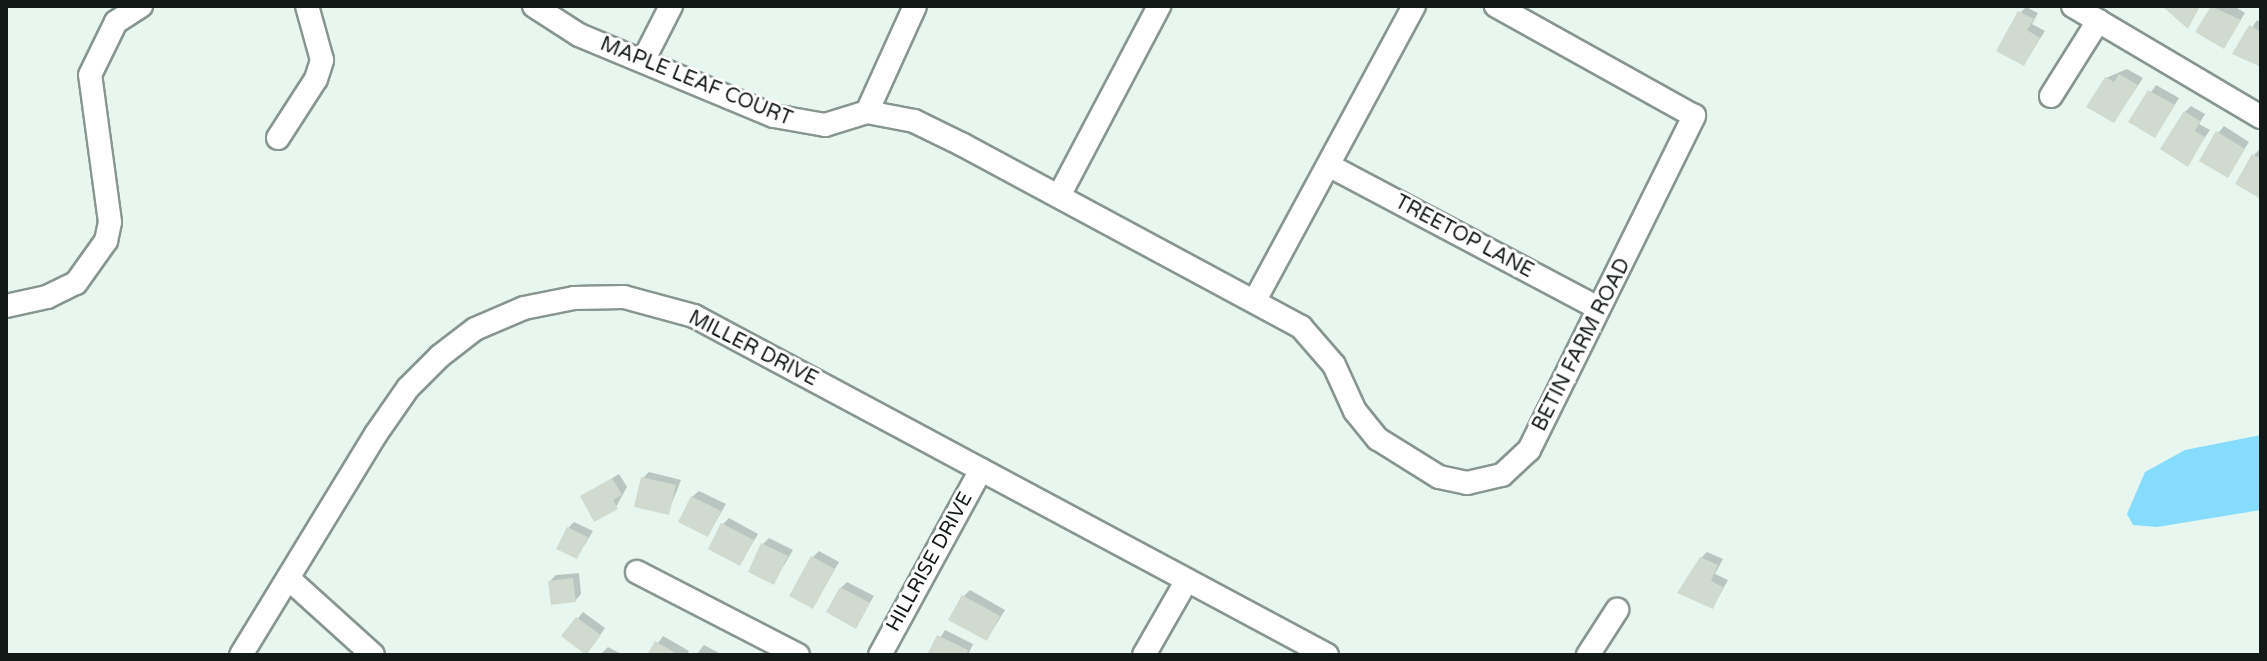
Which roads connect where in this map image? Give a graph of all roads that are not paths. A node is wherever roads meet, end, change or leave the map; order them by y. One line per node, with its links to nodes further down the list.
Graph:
1 (141, 6): 19 (street)
2 (307, 6): 15 (street)
3 (534, 6): 11 (street, MAPLE LEAF COURT)
4 (671, 6): 11 (street)
5 (915, 6): 13 (street)
6 (1159, 6): 17 (street)
7 (1414, 6): 16 (street)
8 (1496, 6): 20 (street, BETIN FARM ROAD)
9 (2073, 6): 10 (street)
10 (2098, 21): 12 (street); 14 (street)
11 (643, 61): 13 (street, MAPLE LEAF COURT)
12 (2051, 96)
13 (867, 112): 17 (street, BETIN FARM ROAD)
14 (2261, 117)
15 (278, 138)
16 (1330, 166): 18 (street); 20 (street, TREETOP LANE)
17 (1059, 196): 18 (street, BETIN FARM ROAD)
18 (1255, 300): 20 (street, BETIN FARM ROAD)
19 (6, 306)
20 (1598, 308)
21 (981, 470): 23 (street, MILLER DRIVE); 24 (street, MILLER DRIVE); 29 (street, HILLRISE DRIVE)
22 (637, 572): 28 (street)
23 (289, 579): 26 (street, MILLER DRIVE); 27 (street)
24 (1187, 580): 30 (street); 31 (street, MILLER DRIVE)
25 (1617, 610): 32 (street)
26 (241, 655)
27 (373, 655)
28 (798, 655)
29 (880, 655)
30 (1144, 655)
31 (1327, 655)
32 (1588, 655)

